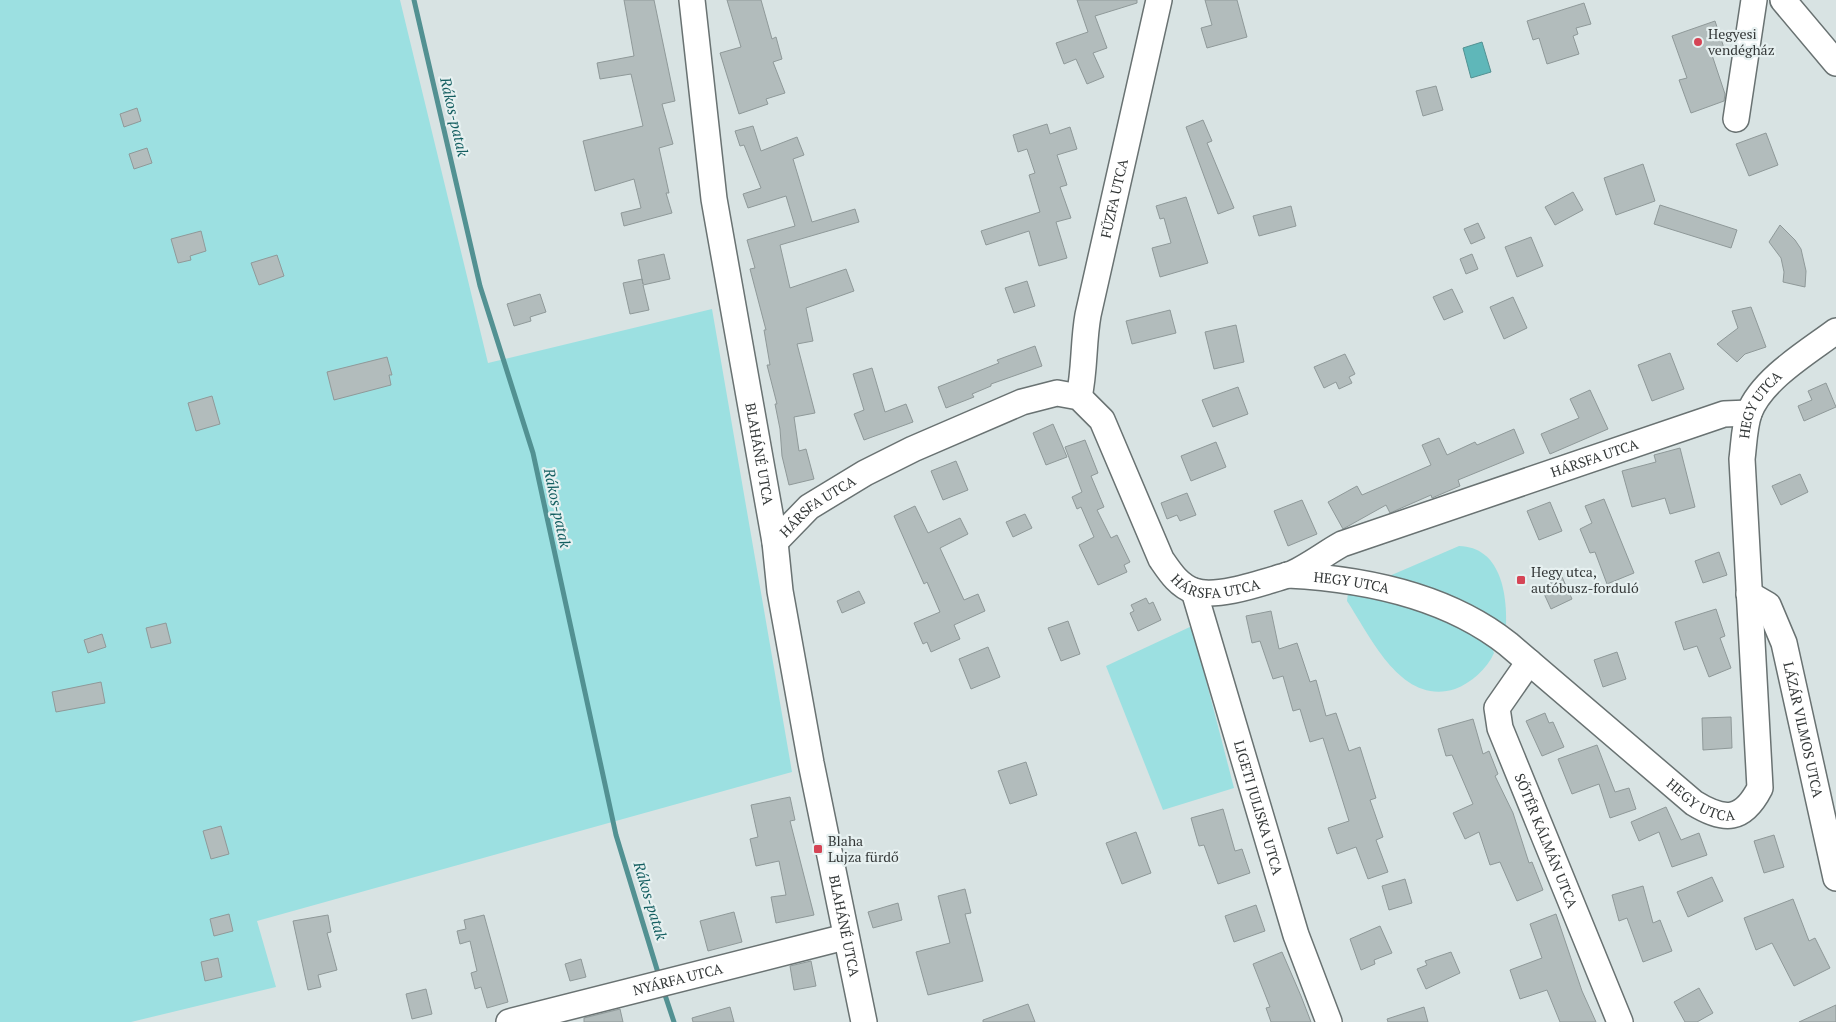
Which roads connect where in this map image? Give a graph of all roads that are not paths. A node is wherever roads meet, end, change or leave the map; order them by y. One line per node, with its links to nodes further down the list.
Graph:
1 (692, 0): 10 (street, BLAHÁNÉ UTCA)
2 (1159, 0): 8 (street, FŰZFA UTCA)
3 (1754, 0): 6 (street)
4 (1783, 0): 5 (street)
5 (1836, 63)
6 (1736, 119)
7 (1836, 331): 9 (street, HEGY UTCA)
8 (1079, 397): 10 (street, HÁRSFA UTCA); 12 (street, HÁRSFA UTCA)
9 (1749, 413): 11 (street, HÁRSFA UTCA); 13 (street, HEGY UTCA)
10 (775, 542): 16 (street, BLAHÁNÉ UTCA)
11 (1288, 575): 12 (street, HÁRSFA UTCA); 14 (street, HEGY UTCA)
12 (1194, 591): 19 (street, LIGETI JULISKA UTCA)
13 (1749, 594): 14 (street, HEGY UTCA); 15 (street, LÁZÁR VILMOS UTCA)
14 (1529, 662): 20 (street, SŐTÉR KÁLMÁN UTCA)
15 (1836, 878)
16 (845, 937): 17 (street, NYÁRFA UTCA); 18 (street, BLAHÁNÉ UTCA)
17 (509, 1022)
18 (864, 1022)
19 (1329, 1022)
20 (1620, 1022)

